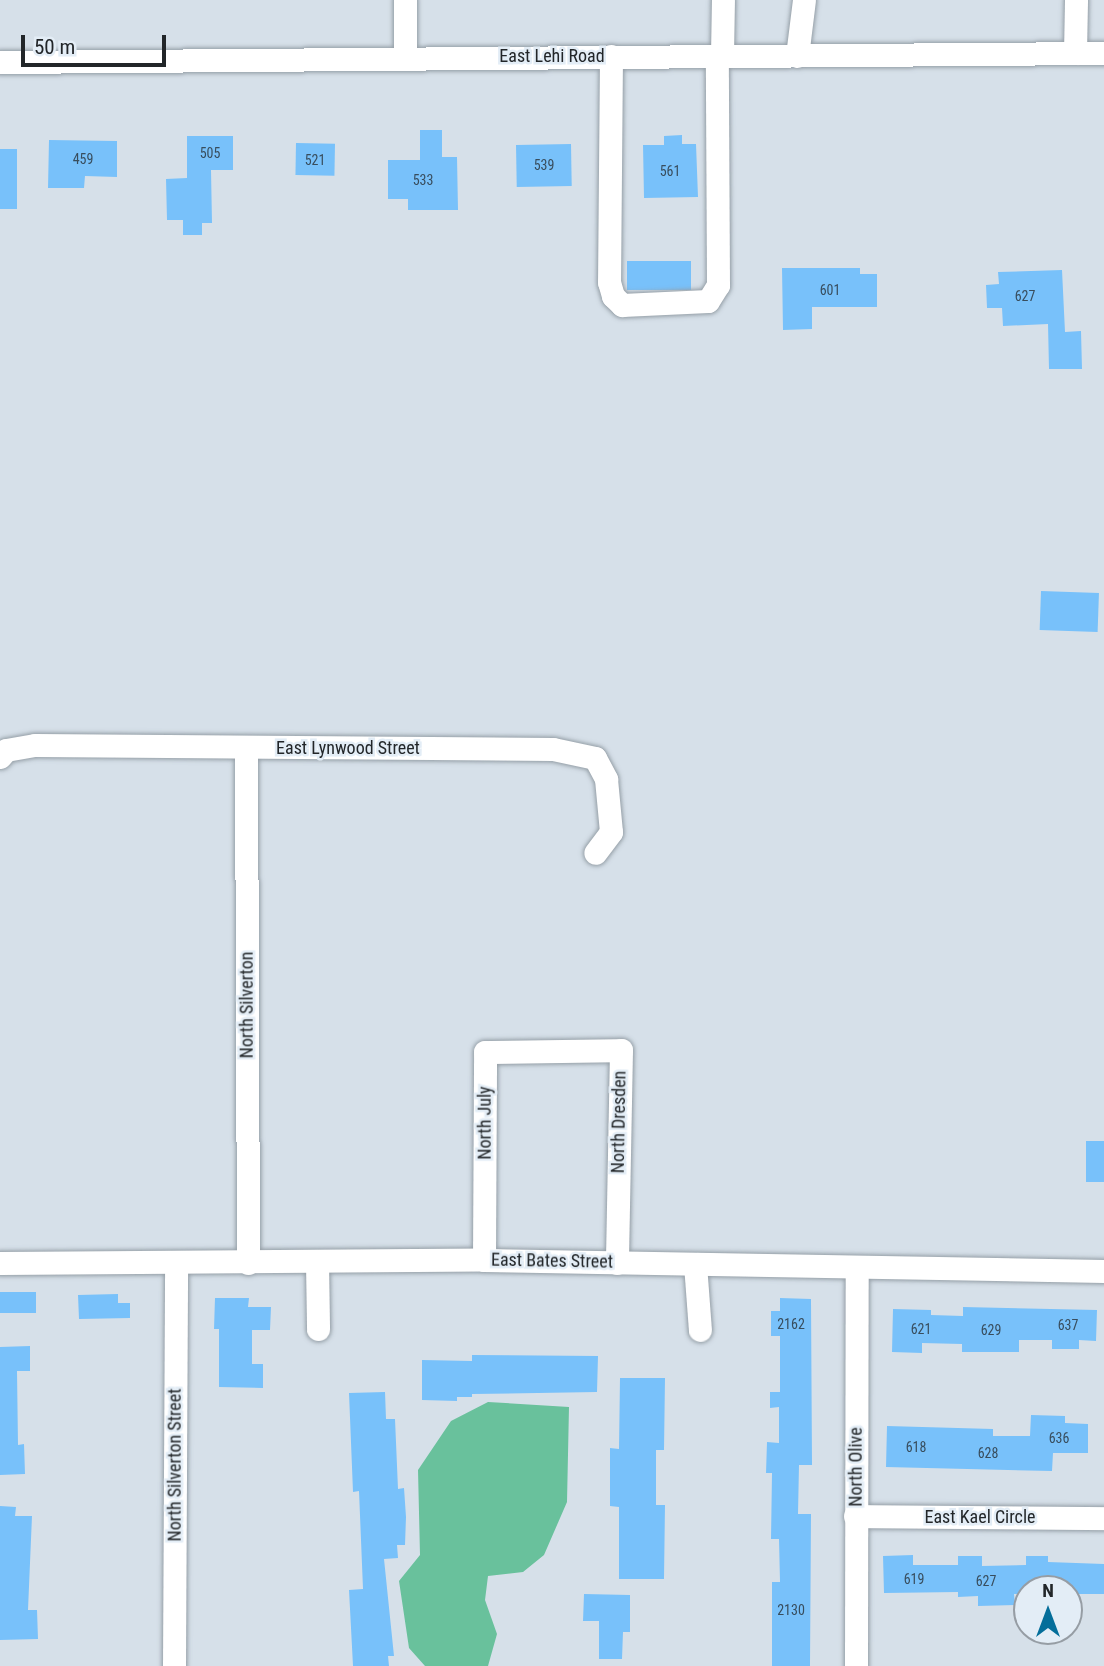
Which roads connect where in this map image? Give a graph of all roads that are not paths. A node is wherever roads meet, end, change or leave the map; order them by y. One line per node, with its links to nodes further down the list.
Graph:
1 (405, 0): 10 (street)
2 (723, 0): 9 (street)
3 (804, 0): 7 (street)
4 (1076, 0): 5 (street)
5 (1075, 53): 6 (street, East Lehi Road); 7 (street, East Lehi Road)
6 (1104, 53)
7 (797, 55): 9 (street, East Lehi Road)
8 (611, 56): 9 (street, East Lehi Road); 9 (street); 10 (street, East Lehi Road)
9 (720, 56)
10 (405, 57): 11 (street, East Lehi Road)
11 (0, 62)
12 (246, 747): 13 (street, East Lynwood Street); 14 (street, East Lynwood Street); 20 (street, North Silverton)
13 (0, 757)
14 (595, 853)
15 (552, 1051): 16 (street, North July); 21 (street, North Dresden)
16 (484, 1260): 17 (street, East Bates Street); 21 (street, East Bates Street)
17 (317, 1262): 20 (street, East Bates Street); 25 (street)
18 (0, 1263): 19 (street, East Bates Street)
19 (176, 1263): 20 (street, East Bates Street); 29 (street, North Silverton Street)
20 (248, 1263)
21 (617, 1263): 22 (street, East Bates Street)
22 (695, 1264): 23 (street, East Bates Street); 26 (street)
23 (857, 1267): 24 (street, East Bates Street); 27 (street, North Olive)
24 (1104, 1271)
25 (318, 1329)
26 (700, 1330)
27 (855, 1516): 28 (street, East Kael Circle); 30 (street, North Olive)
28 (1104, 1518)
29 (174, 1666)
30 (856, 1666)

